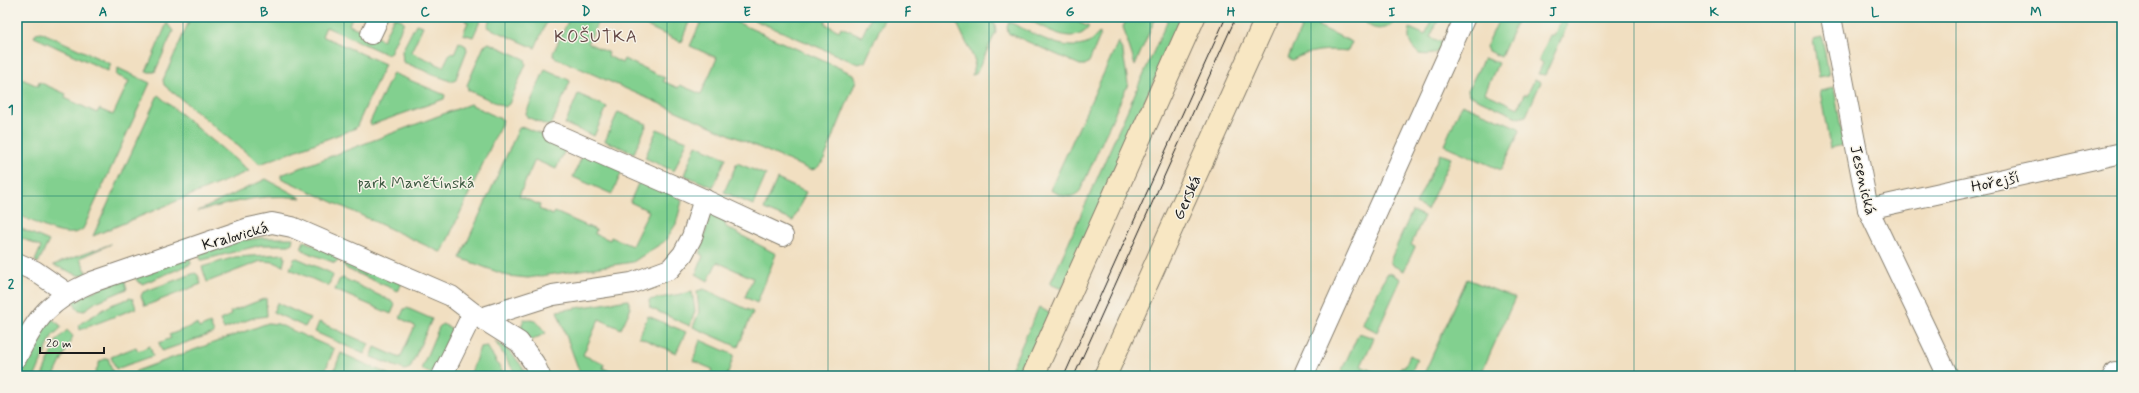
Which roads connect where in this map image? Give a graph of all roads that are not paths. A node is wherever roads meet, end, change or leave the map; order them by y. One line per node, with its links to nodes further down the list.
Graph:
1 (1194, 17): 17 (street)
2 (1267, 17): 18 (street, Gerská)
3 (1465, 17): 14 (street)
4 (1831, 17): 8 (street, Jesenická)
5 (553, 133): 7 (street)
6 (2122, 153): 8 (street, Hořejší)
7 (704, 199): 9 (street); 12 (street)
8 (1868, 209): 19 (street, Jesenická)
9 (783, 236)
10 (17, 263): 11 (street)
11 (67, 293): 12 (street, Kralovická); 13 (street, Kralovická)
12 (477, 316): 15 (street); 16 (street, Kralovická)
13 (17, 357)
14 (1305, 372)
15 (442, 376)
16 (540, 376)
17 (1033, 376)
18 (1105, 376)
19 (1948, 376)

